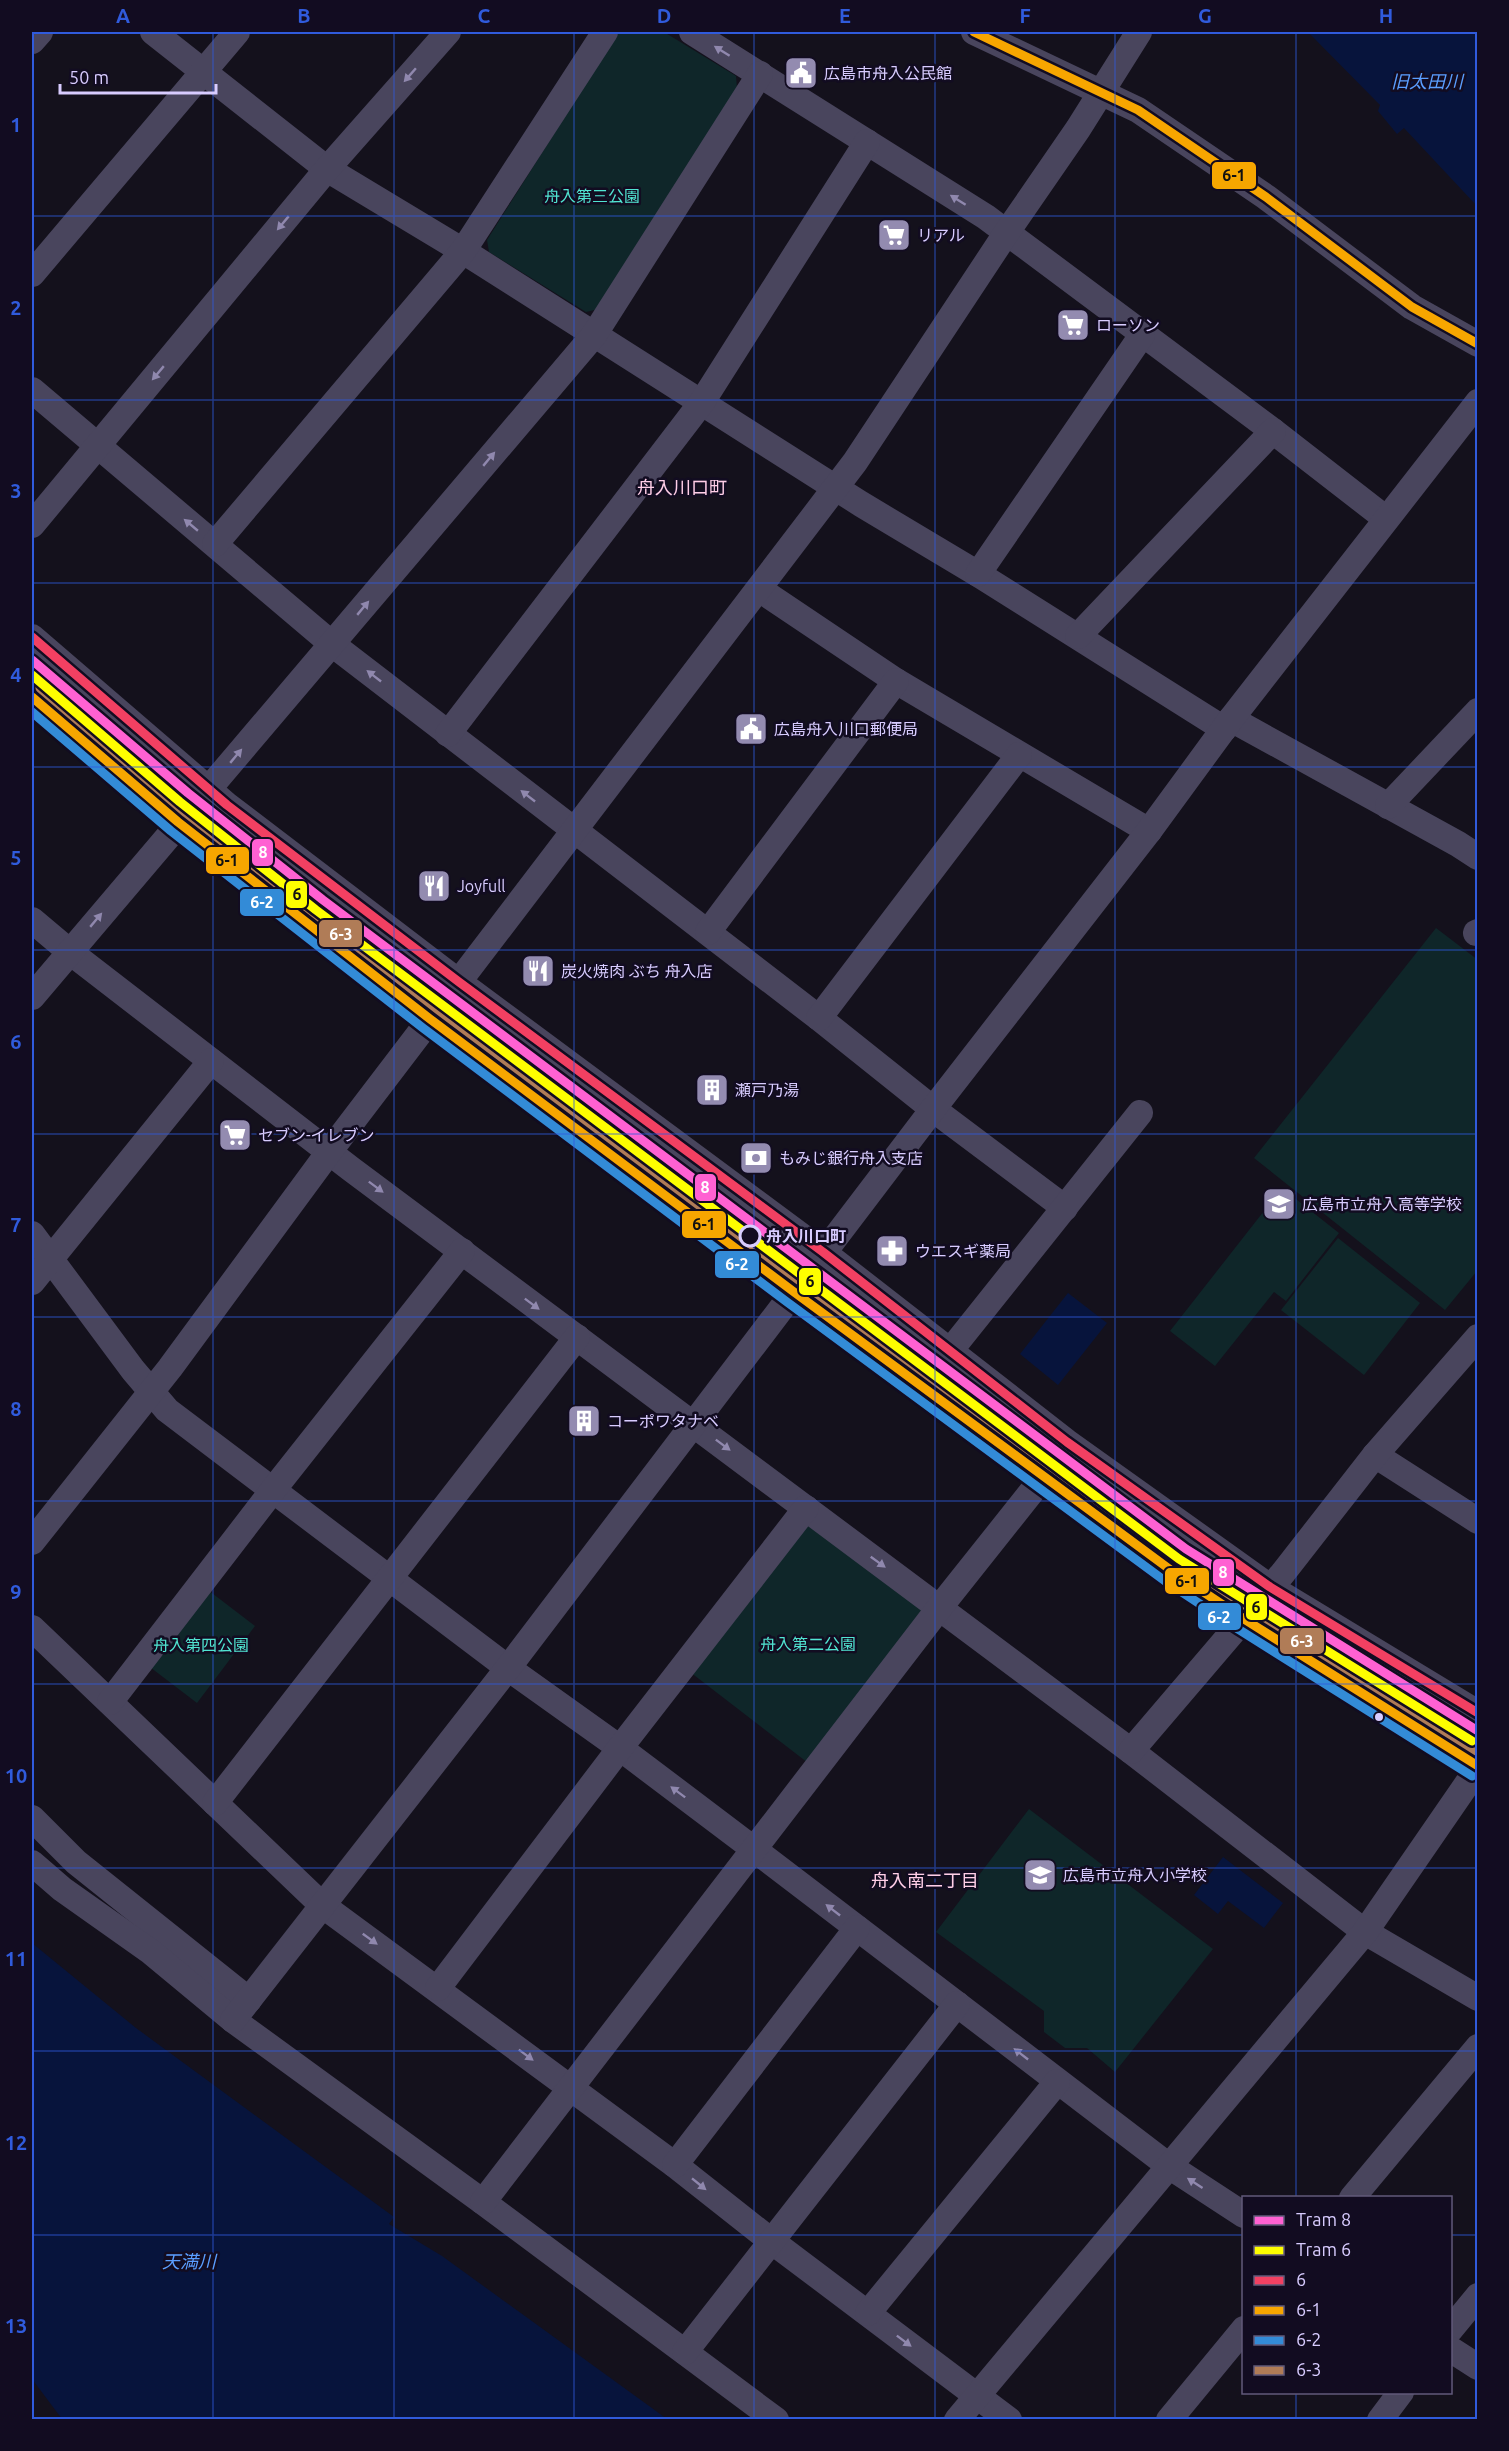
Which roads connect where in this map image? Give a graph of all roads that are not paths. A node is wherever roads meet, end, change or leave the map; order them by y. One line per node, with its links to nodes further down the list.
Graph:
1 (40, 32): 9 (street)
2 (153, 32): 10 (street)
3 (237, 32): 10 (street)
4 (448, 32): 14 (street, one-way to 14)
5 (605, 32): 16 (street)
6 (692, 32): 11 (street, one-way to 6)
7 (974, 32): 12 (street)
8 (1139, 32): 12 (street)
9 (32, 41)
10 (202, 72): 14 (street); 17 (street)
11 (760, 74): 13 (street); 18 (street)
12 (1101, 93): 15 (street); 20 (street)
13 (867, 142): 15 (street, one-way to 13); 22 (street)
14 (327, 169): 16 (street); 25 (street, one-way to 25)
15 (1007, 232): 19 (street); 26 (street)
16 (462, 251): 18 (street); 29 (street)
17 (32, 274)
18 (594, 335): 22 (street); 34 (street, one-way to 18)
19 (1142, 335): 24 (street); 30 (street)
20 (1478, 344)
21 (32, 390): 25 (street)
22 (702, 402): 26 (street); 39 (street)
23 (1478, 402): 27 (street)
24 (1273, 431): 27 (street); 32 (street)
25 (98, 446): 28 (street); 29 (street, one-way to 25)
26 (837, 488): 30 (street); 31 (street)
27 (1385, 518): 38 (street)
28 (32, 525)
29 (215, 544): 34 (street)
30 (978, 574): 32 (street)
31 (759, 589): 35 (street); 44 (street)
32 (1078, 636): 38 (street)
33 (32, 637): 41 (street)
34 (332, 644): 39 (street, one-way to 34); 41 (street, one-way to 34)
35 (896, 681): 40 (street); 48 (street)
36 (32, 698): 43 (street)
37 (1478, 711): 42 (street)
38 (1228, 724): 42 (street); 45 (street)
39 (448, 734): 44 (street, one-way to 39)
40 (1019, 755): 45 (street); 52 (street)
41 (208, 790): 43 (street); 50 (street)
42 (1388, 806): 46 (street)
43 (178, 822): 49 (street, one-way to 43); 53 (street)
44 (574, 831): 48 (street); 50 (street)
45 (1149, 831): 55 (street)
46 (1478, 857)
47 (32, 920): 49 (street)
48 (708, 932): 52 (street)
49 (70, 952): 51 (street); 54 (street)
50 (459, 982): 53 (street); 61 (street)
51 (32, 997)
52 (819, 1018): 55 (street)
53 (430, 1019): 57 (street); 64 (street)
54 (211, 1061): 57 (street); 62 (street)
55 (933, 1109): 58 (street); 61 (street)
56 (1140, 1113): 58 (street)
57 (329, 1152): 60 (street, one-way to 60); 68 (street)
58 (1065, 1208): 67 (street)
59 (32, 1234): 62 (street)
60 (462, 1251): 65 (street, one-way to 65); 72 (street)
61 (823, 1252): 64 (street); 67 (street)
62 (50, 1259): 63 (street); 68 (street)
63 (32, 1282)
64 (794, 1292): 69 (street); 71 (street)
65 (577, 1337): 69 (street); 76 (street)
66 (1478, 1337): 70 (street)
67 (950, 1351): 77 (street)
68 (150, 1392): 72 (street); 75 (street)
69 (695, 1424): 73 (street, one-way to 73); 81 (street)
70 (1375, 1455): 74 (street); 77 (street)
71 (1044, 1475): 78 (street); 79 (street)
72 (273, 1490): 76 (street); 82 (street)
73 (806, 1508): 78 (street, one-way to 78); 84 (street)
74 (1478, 1521)
75 (32, 1542)
76 (389, 1577): 81 (street); 87 (street)
77 (1270, 1587): 79 (street); 83 (street)
78 (940, 1607): 85 (street); 89 (street)
79 (1244, 1619): 85 (street); 86 (street)
80 (32, 1628): 82 (street)
81 (508, 1668): 84 (street); 91 (street)
82 (110, 1702): 87 (street)
83 (1478, 1713)
84 (620, 1748): 89 (street, one-way to 84); 94 (street)
85 (1131, 1751): 93 (street)
86 (1478, 1767): 93 (street)
87 (215, 1803): 91 (street)
88 (32, 1818): 96 (street)
89 (755, 1850): 92 (street, one-way to 89); 101 (street)
90 (32, 1863): 98 (street)
91 (322, 1905): 94 (street, one-way to 94); 96 (street)
92 (857, 1928): 97 (street); 102 (street)
93 (1365, 1932): 95 (street); 103 (street)
94 (438, 1988): 101 (street, one-way to 101)
95 (1478, 1998)
96 (249, 2000): 98 (street)
97 (957, 2004): 100 (street, one-way to 97); 107 (street)
98 (233, 2020): 105 (street)
99 (1478, 2047): 104 (street)
100 (1057, 2082): 103 (street); 109 (street)
101 (570, 2088): 102 (street); 105 (street)
102 (675, 2165): 107 (street, one-way to 107)
103 (1169, 2166): 106 (street, one-way to 103); 116 (street)
104 (1354, 2196)
105 (483, 2202): 113 (street)
106 (1242, 2214)
107 (770, 2240): 109 (street); 113 (street)
108 (1478, 2295): 110 (street)
109 (868, 2313): 116 (street, one-way to 116)
110 (1452, 2328)
111 (1242, 2331): 120 (street)
112 (1452, 2350): 114 (street)
113 (685, 2352): 117 (street)
114 (1478, 2367)
115 (1400, 2394): 121 (street)
116 (977, 2395): 118 (street); 119 (street)
117 (776, 2420)
118 (957, 2420)
119 (1009, 2420)
120 (1169, 2420)
121 (1380, 2420)

